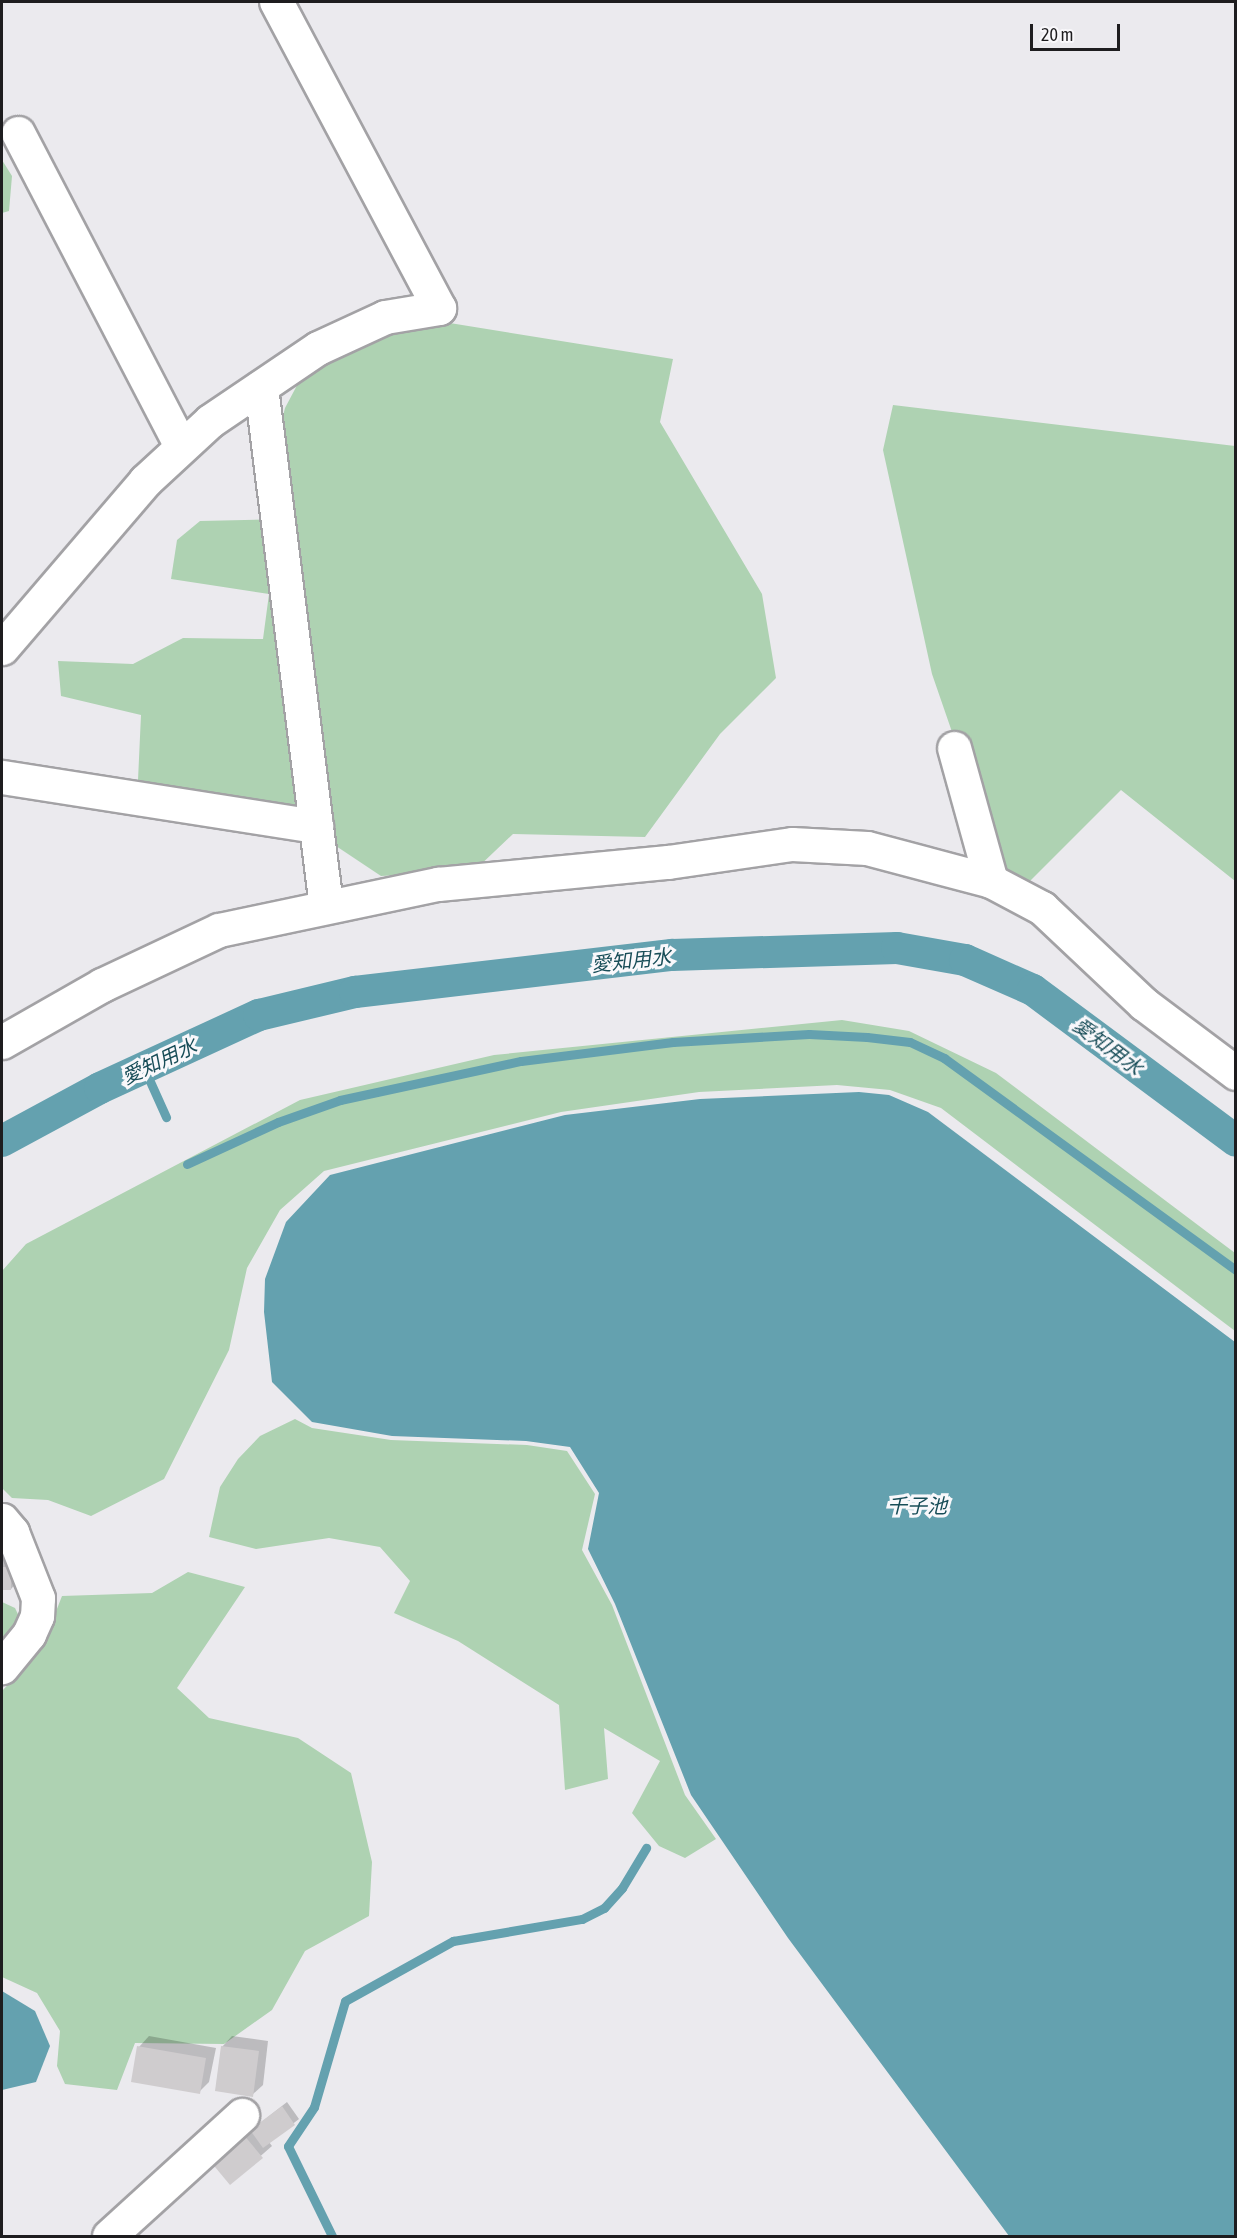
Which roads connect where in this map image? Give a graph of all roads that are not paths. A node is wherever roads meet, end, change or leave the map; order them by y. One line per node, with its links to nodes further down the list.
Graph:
1 (276, 2): 3 (street)
2 (18, 133): 4 (street)
3 (261, 387): 4 (street); 8 (street)
4 (181, 446): 5 (street)
5 (2, 648)
6 (954, 748): 9 (street)
7 (2, 777): 8 (street)
8 (316, 826): 10 (street)
9 (991, 881): 10 (street); 12 (street)
10 (326, 906): 11 (street)
11 (2, 1042)
12 (1236, 1073)
13 (2, 1520): 14 (street)
14 (2, 1667)
15 (242, 2115): 16 (street)
16 (109, 2236)

